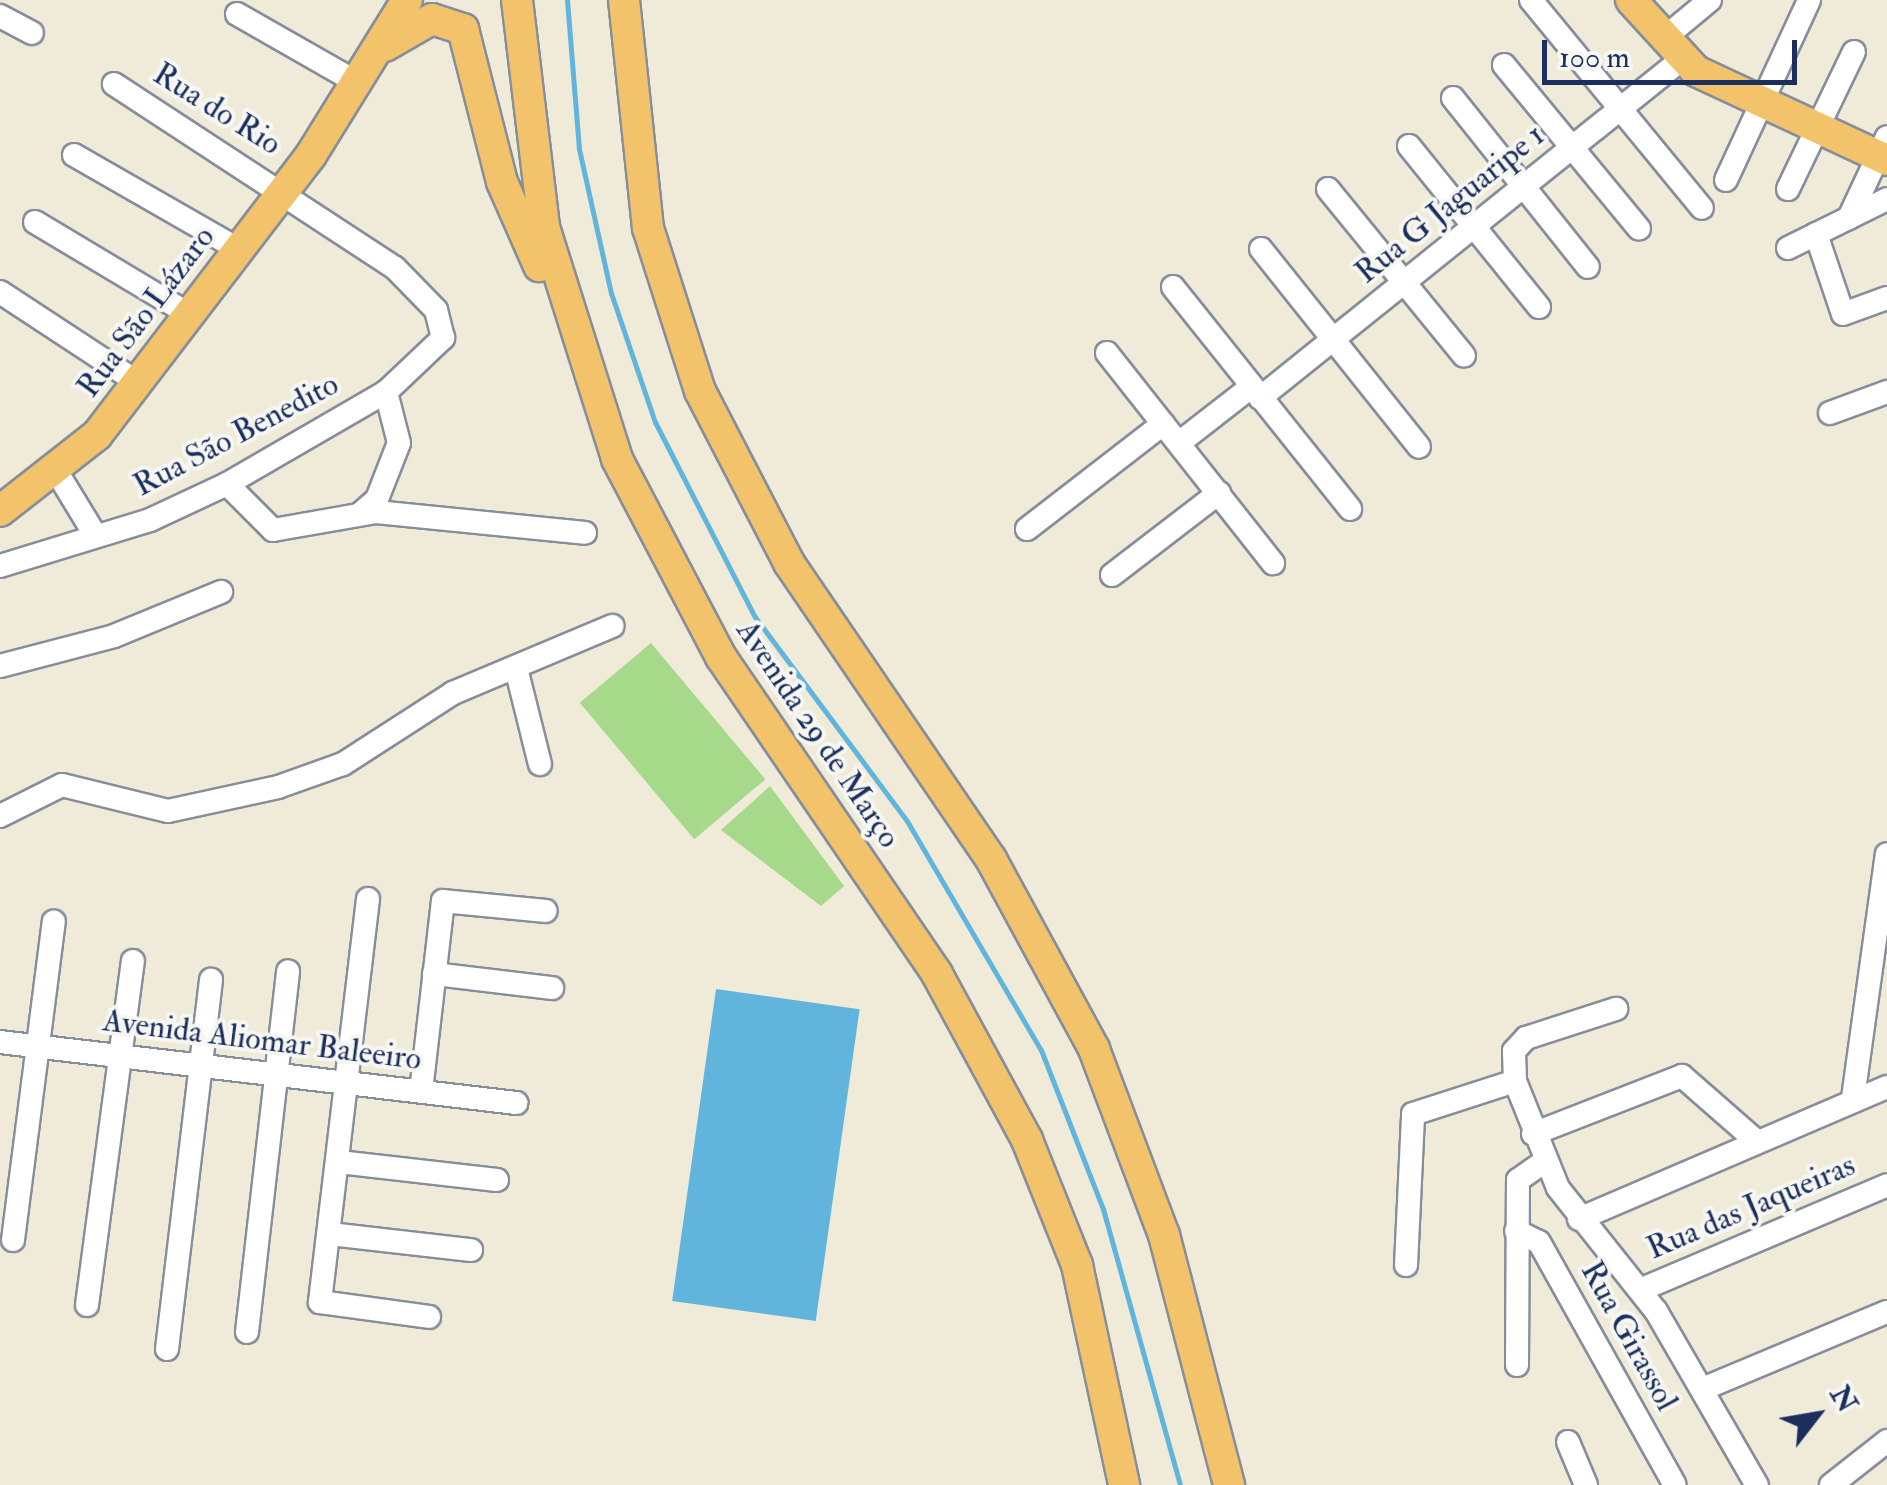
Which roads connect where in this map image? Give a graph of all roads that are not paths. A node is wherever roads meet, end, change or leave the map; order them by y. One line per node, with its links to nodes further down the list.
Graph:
1 (407, 0): 18 (main road, Rua São Lázaro)
2 (442, 0): 12 (main road)
3 (517, 0): 51 (main road, Avenida 29 de Março)
4 (624, 0): 16 (main road)
5 (633, 0): 16 (main road)
6 (1532, 0): 22 (street)
7 (1631, 0): 14 (main road)
8 (1710, 0): 14 (street, Rua G Jaguaripe 1)
9 (1809, 0): 21 (street)
10 (237, 14): 18 (street)
11 (0, 16): 13 (street)
12 (463, 29): 18 (main road); 51 (main road)
13 (32, 33)
14 (1672, 50): 21 (main road); 22 (street, Rua G Jaguaripe 1)
15 (1854, 52): 23 (street)
16 (626, 53): 126 (main road)
17 (1504, 66): 25 (street)
18 (365, 70): 32 (main road, Rua São Lázaro)
19 (114, 84): 32 (street, Rua do Rio)
20 (1453, 98): 29 (street)
21 (1762, 102): 23 (main road); 28 (street)
22 (1620, 109): 25 (street, Rua G Jaguaripe 1); 34 (street)
23 (1819, 129): 26 (main road); 31 (street)
24 (1409, 146): 37 (street)
25 (1571, 148): 29 (street, Rua G Jaguaripe 1); 38 (street)
26 (1884, 151): 35 (street)
27 (74, 155): 42 (street)
28 (1726, 180)
29 (1523, 187): 37 (street, Rua G Jaguaripe 1); 43 (street)
30 (1328, 189): 44 (street)
31 (1788, 189)
32 (286, 190): 42 (main road, Rua São Lázaro); 55 (street, Rua do Rio)
33 (1887, 199): 35 (street)
34 (1702, 208)
35 (1849, 218): 39 (street)
36 (35, 222): 49 (street)
37 (1474, 226): 44 (street, Rua G Jaguaripe 1); 48 (street)
38 (1639, 230)
39 (1816, 234): 41 (street); 47 (street)
40 (1261, 248): 50 (street)
41 (1788, 248)
42 (238, 249): 49 (main road, Rua São Lázaro)
43 (1588, 267)
44 (1404, 283): 50 (street, Rua G Jaguaripe 1); 53 (street)
45 (1172, 287): 56 (street)
46 (0, 292): 54 (street)
47 (1887, 298)
48 (1539, 307)
49 (188, 313): 54 (main road, Rua São Lázaro)
50 (1334, 340): 56 (street, Rua G Jaguaripe 1); 61 (street)
51 (574, 343): 125 (main road, Avenida 29 de Março)
52 (1106, 352): 59 (street)
53 (1464, 356)
54 (137, 382): 62 (main road, Rua São Lázaro)
55 (386, 392): 63 (street, Rua São Benedito); 67 (street)
56 (1256, 392): 60 (street, Rua G Jaguaripe 1); 66 (street)
57 (1887, 392): 58 (street)
58 (1830, 413)
59 (1163, 424): 60 (street); 68 (street)
60 (1179, 443): 64 (street)
61 (1419, 448)
62 (58, 474): 65 (main road, Rua São Lázaro); 70 (street)
63 (228, 484): 67 (street); 70 (street, Rua São Benedito)
64 (1218, 493): 71 (street); 73 (street)
65 (0, 509)
66 (1350, 509)
67 (361, 513): 69 (street)
68 (1027, 529)
69 (585, 533)
70 (94, 534): 72 (street, Rua São Benedito)
71 (1273, 563)
72 (0, 566)
73 (1112, 575)
74 (222, 592): 76 (street)
75 (612, 626): 77 (street)
76 (0, 666)
77 (516, 668): 78 (street); 79 (street)
78 (540, 764)
79 (0, 816)
80 (1887, 854): 99 (street)
81 (368, 900): 96 (street)
82 (546, 911): 86 (street)
83 (54, 922): 91 (street)
84 (133, 961): 92 (street)
85 (288, 971): 94 (street)
86 (434, 974): 88 (street); 98 (street)
87 (211, 980): 93 (street)
88 (552, 988)
89 (1616, 1009): 95 (street)
90 (0, 1042): 91 (street, Avenida Aliomar Baleeiro)
91 (40, 1047): 92 (street, Avenida Aliomar Baleeiro); 112 (street)
92 (122, 1057): 93 (street, Avenida Aliomar Baleeiro); 116 (street)
93 (202, 1067): 94 (street, Avenida Aliomar Baleeiro); 120 (street)
94 (277, 1073): 96 (street, Avenida Aliomar Baleeiro); 119 (street)
95 (1515, 1081): 101 (street); 114 (street)
96 (348, 1082): 98 (street, Avenida Aliomar Baleeiro); 103 (street)
97 (1887, 1087): 99 (street)
98 (420, 1091): 100 (street, Avenida Aliomar Baleeiro)
99 (1852, 1098): 102 (street)
100 (516, 1103)
101 (1534, 1134): 102 (street); 104 (street)
102 (1754, 1139): 109 (street)
103 (340, 1162): 105 (street); 111 (street)
104 (1545, 1162): 107 (street); 108 (street)
105 (497, 1180)
106 (1887, 1185): 115 (street, Rua das Jaqueiras)
107 (1558, 1188): 108 (street); 109 (street)
108 (1516, 1201): 110 (street)
109 (1580, 1218): 115 (street)
110 (1516, 1231): 121 (street); 128 (street, Rua Girassol)
111 (330, 1234): 113 (street); 118 (street)
112 (12, 1240)
113 (470, 1250)
114 (1406, 1266)
115 (1640, 1290): 122 (street)
116 (88, 1304)
117 (1887, 1312): 122 (street)
118 (430, 1317)
119 (248, 1332)
120 (167, 1349)
121 (1517, 1366)
122 (1705, 1388): 129 (street)
123 (1887, 1441): 130 (street)
124 (1568, 1442): 127 (street)
125 (1124, 1485)
126 (1229, 1485)
127 (1586, 1485)
128 (1675, 1485)
129 (1757, 1485)
130 (1831, 1485)

